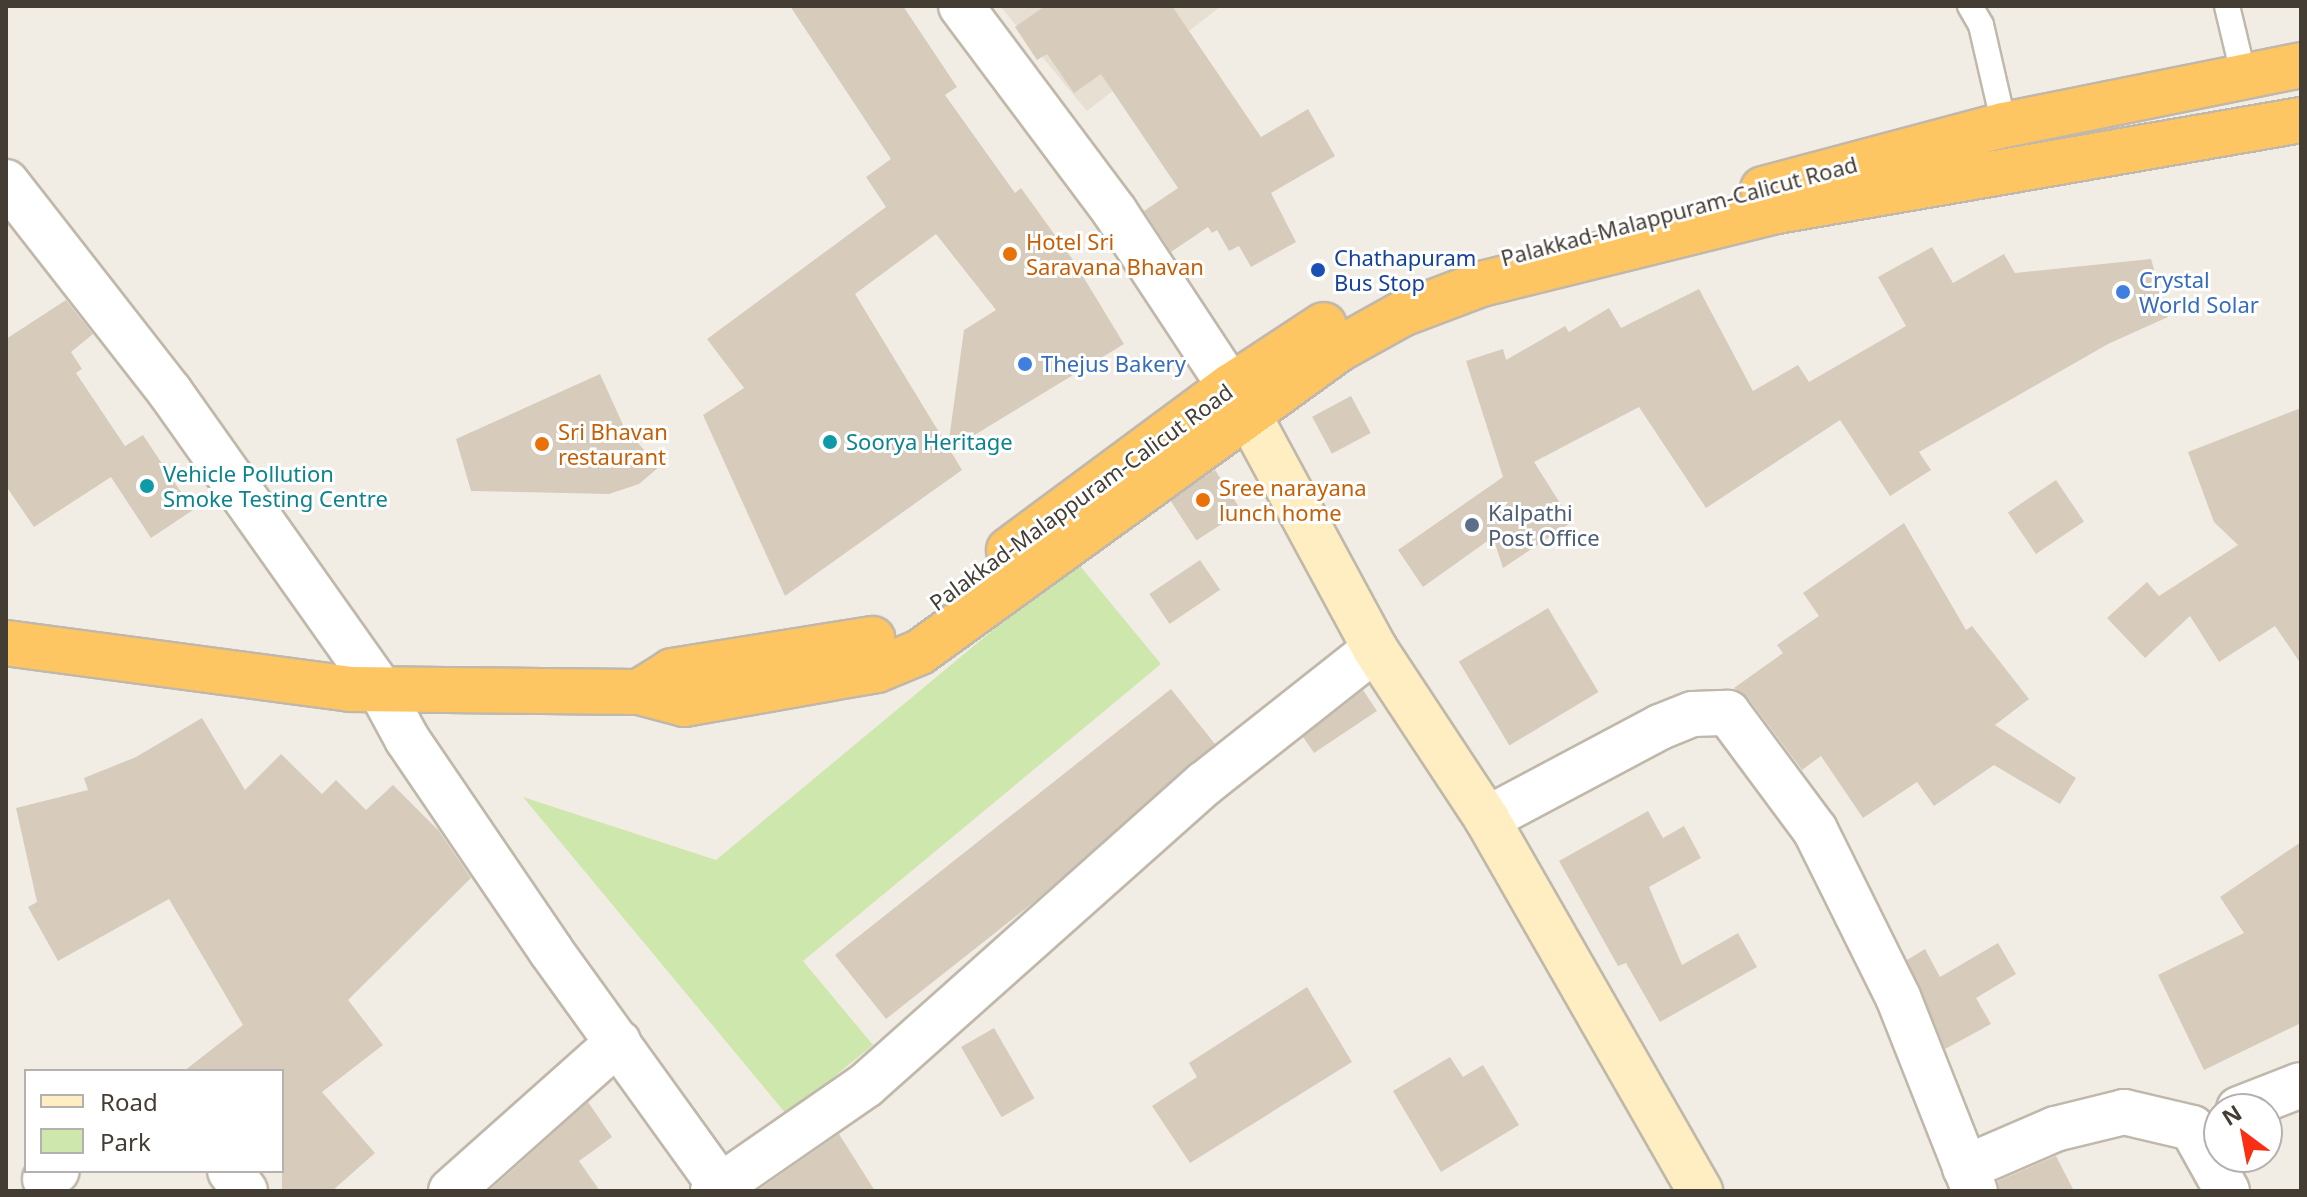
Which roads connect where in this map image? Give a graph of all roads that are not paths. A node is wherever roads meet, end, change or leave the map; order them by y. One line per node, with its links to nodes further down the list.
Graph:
1 (961, 6): 9 (street)
2 (1970, 6): 7 (lane)
3 (2227, 6): 5 (lane)
4 (2301, 65): 5 (highway, Palakkad-Malappuram-Calicut Road)
5 (2244, 77): 7 (highway, Palakkad-Malappuram-Calicut Road)
6 (2301, 120): 9 (highway, Palakkad-Malappuram-Calicut Road)
7 (2004, 125): 9 (highway, Palakkad-Malappuram-Calicut Road)
8 (6, 182): 12 (street)
9 (1239, 400): 11 (street); 12 (highway, Palakkad-Malappuram-Calicut Road)
10 (6, 643): 12 (highway, Palakkad-Malappuram-Calicut Road)
11 (1375, 649): 13 (street); 20 (street)
12 (380, 689): 14 (street)
13 (1487, 819): 19 (street); 23 (street)
14 (618, 1042): 20 (street); 22 (street)
15 (2301, 1085): 16 (street)
16 (2280, 1093)
17 (2203, 1123): 19 (street)
18 (232, 1173): 21 (street)
19 (1970, 1180)
20 (719, 1189)
21 (245, 1191)
22 (451, 1191)
23 (1700, 1191)

